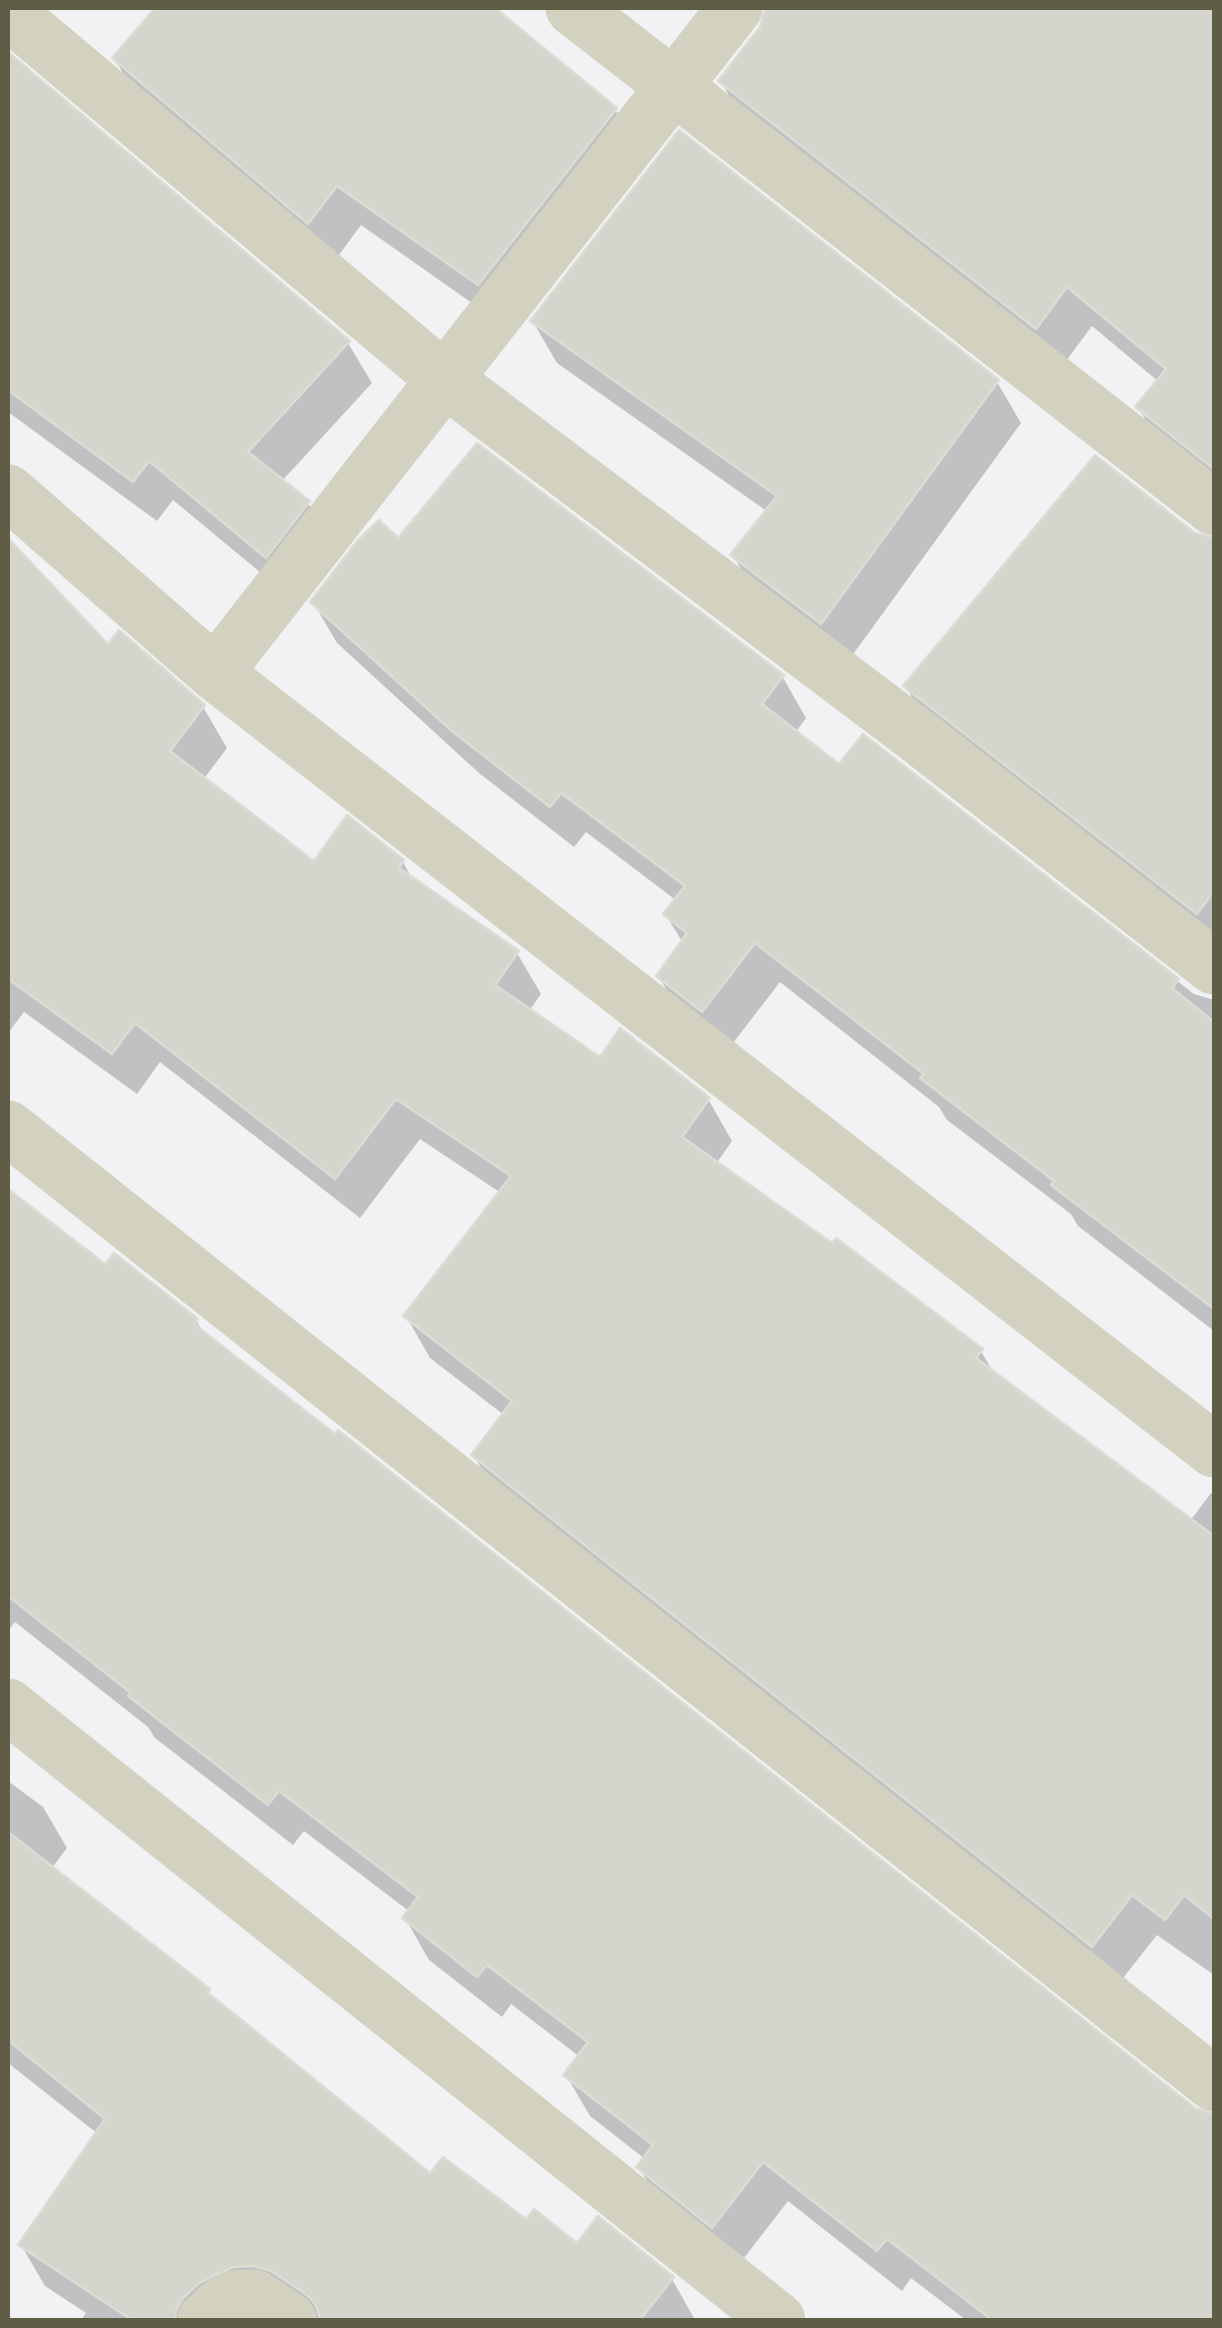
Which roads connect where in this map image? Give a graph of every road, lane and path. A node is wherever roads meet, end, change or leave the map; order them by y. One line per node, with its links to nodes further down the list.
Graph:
1 (573, 8): 4 (street)
2 (735, 8): 4 (street)
3 (8, 12): 5 (street)
4 (676, 87): 5 (street); 7 (street)
5 (443, 378): 8 (street); 9 (street)
6 (8, 492): 8 (street)
7 (1214, 508)
8 (215, 673): 11 (street)
9 (1214, 968)
10 (8, 1128): 13 (street)
11 (1214, 1450)
12 (8, 1706): 16 (street)
13 (1214, 2084)
14 (205, 2320): 15 (street)
15 (289, 2320)
16 (778, 2320)

